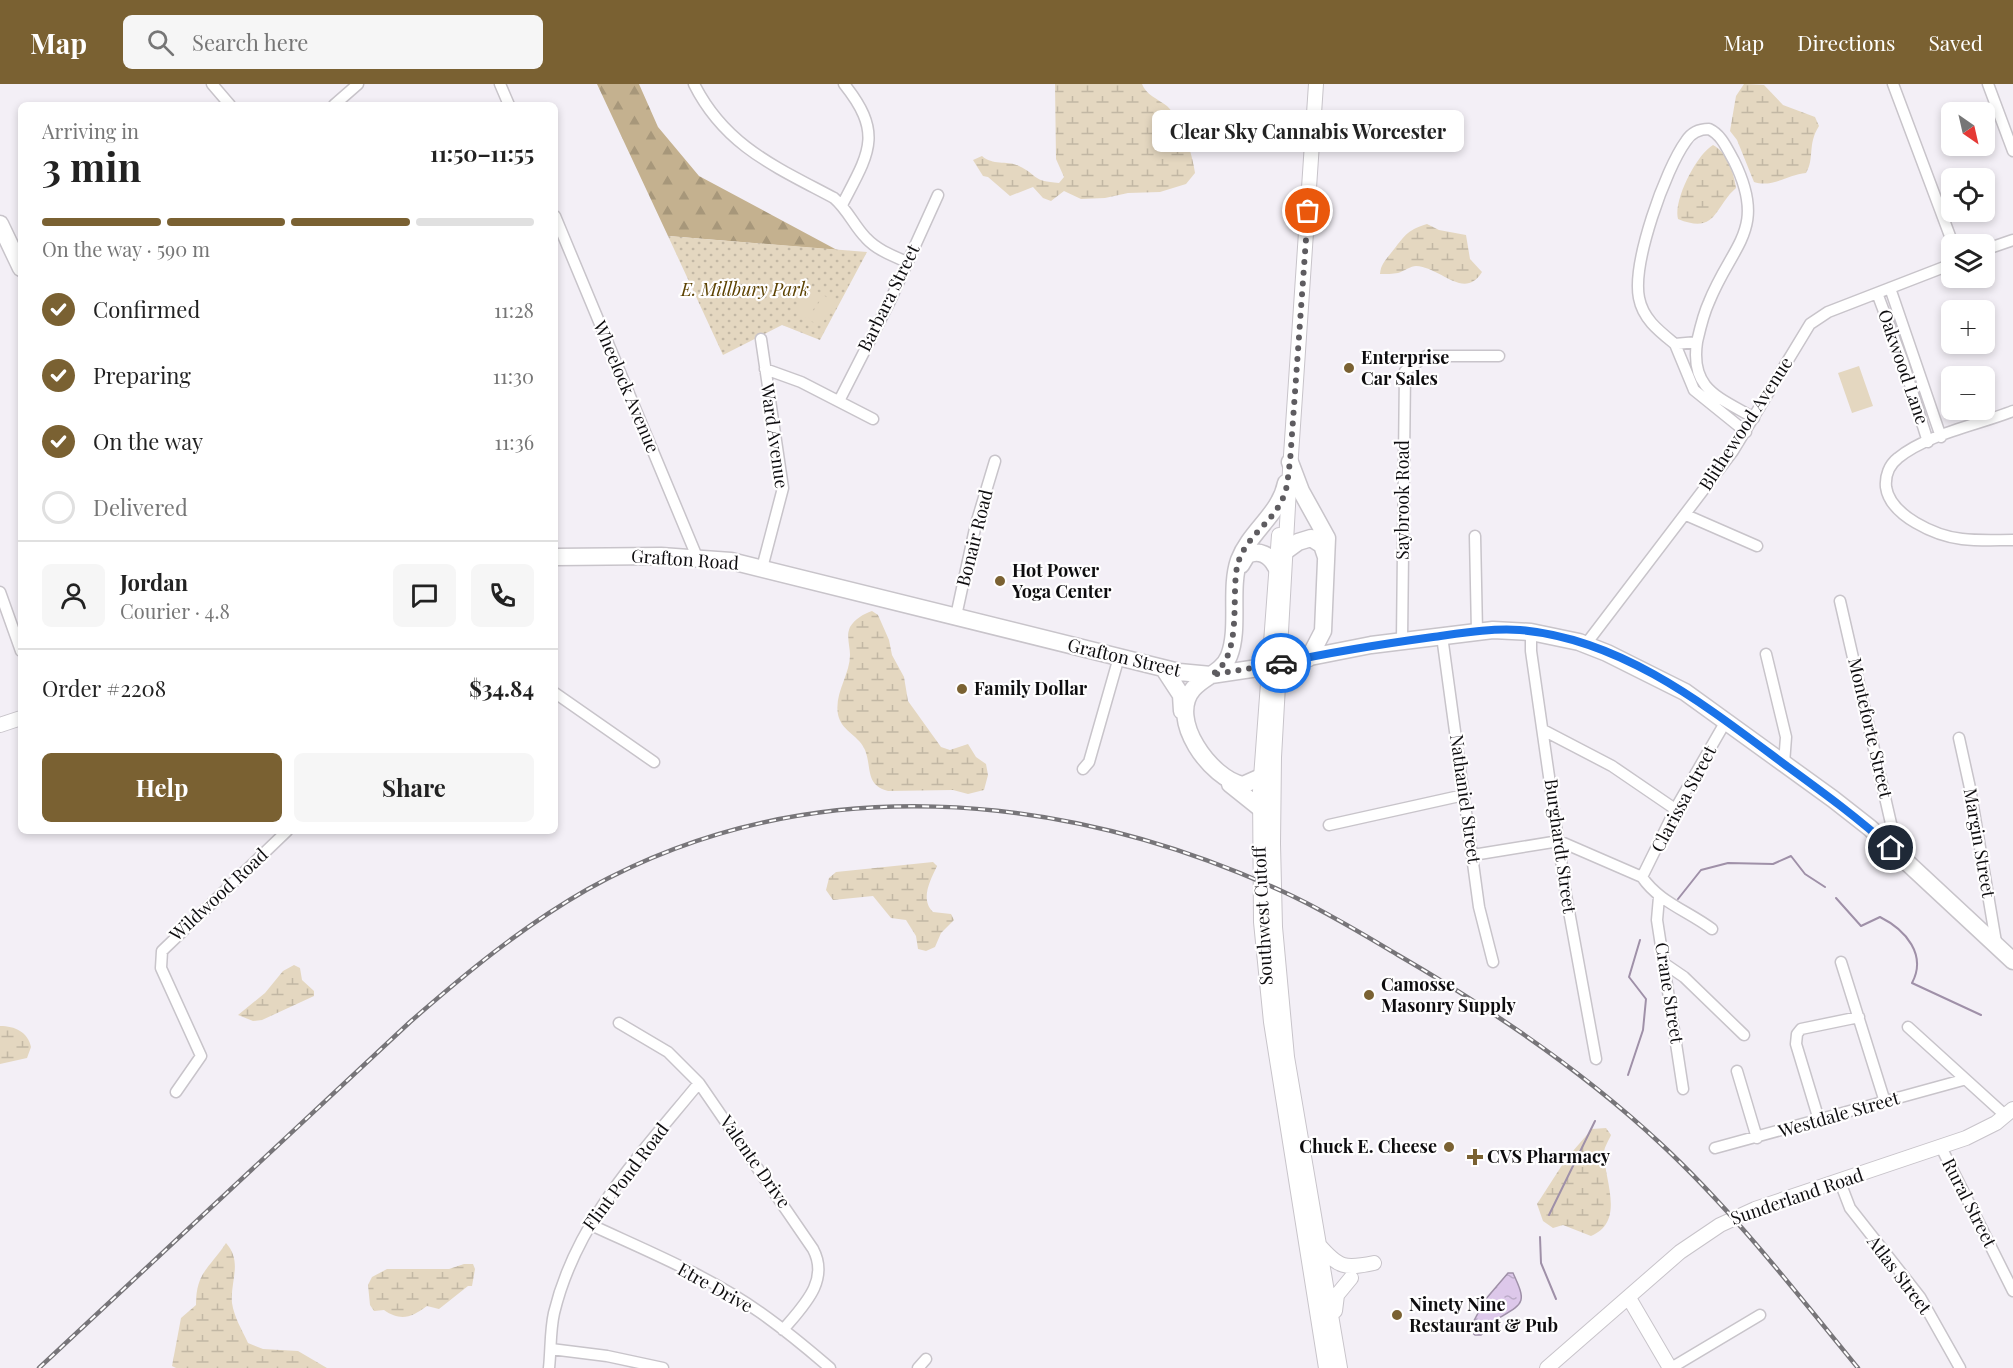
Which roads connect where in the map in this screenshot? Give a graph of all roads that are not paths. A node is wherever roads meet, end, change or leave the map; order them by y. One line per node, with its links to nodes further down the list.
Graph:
1 (212, 84): 9 (street)
2 (358, 84): 10 (street)
3 (500, 84): 11 (street)
4 (693, 84): 14 (street)
5 (844, 84): 14 (street)
6 (1316, 84): 40 (main road, Southwest Cutoff)
7 (1893, 84): 18 (street)
8 (1988, 84): 12 (street)
9 (227, 102)
10 (337, 102)
11 (508, 102)
12 (2013, 151)
13 (938, 195): 23 (street, Barbara Street)
14 (842, 205): 23 (street)
15 (0, 209): 20 (highway)
16 (558, 223): 48 (street, Wheelock Avenue)
17 (0, 224): 22 (highway)
18 (1949, 234)
19 (2013, 240): 21 (street)
20 (18, 242)
21 (1995, 246)
22 (18, 262)
23 (907, 262): 32 (street, Barbara Street)
24 (1941, 268): 25 (street, Blithewood Avenue)
25 (1890, 288): 26 (street, Blithewood Avenue); 37 (street, Oakwood Lane)
26 (1877, 293): 34 (street, Blithewood Avenue); 38 (street, Oakwood Lane)
27 (761, 339): 31 (street, Ward Avenue)
28 (1697, 342): 29 (street); 29 (street); 34 (street)
29 (1675, 344): 36 (street)
30 (1499, 356): 60 (street, Saybrook Road)
31 (765, 369): 32 (street); 51 (street, Ward Avenue)
32 (839, 401): 35 (street)
33 (2013, 411): 37 (street, Oakwood Lane)
34 (1754, 418): 36 (street, Blithewood Avenue)
35 (873, 419)
36 (1746, 432): 42 (street, Blithewood Avenue)
37 (1941, 437): 38 (street, Oakwood Lane)
38 (1928, 442): 44 (street, Oakwood Lane)
39 (995, 461): 55 (street, Bonair Road)
40 (1290, 462): 41 (main road, Southwest Cutoff); 46 (main road, Southwest Cutoff); 49 (highway)
41 (1285, 490): 50 (main road, Southwest Cutoff); 69 (highway)
42 (1686, 515): 45 (street); 62 (street, Blithewood Avenue)
43 (1475, 536): 57 (street)
44 (2013, 540)
45 (1757, 546)
46 (1287, 550): 49 (highway); 113 (main road, Southwest Cutoff)
47 (558, 557): 48 (highway, Grafton Road)
48 (697, 557): 51 (highway, Grafton Road)
49 (1326, 557): 56 (highway)
50 (1276, 567): 68 (highway); 79 (main road, Southwest Cutoff)
51 (762, 568): 52 (highway, Grafton Road)
52 (812, 580): 55 (highway, Grafton Street)
53 (0, 592): 61 (street)
54 (1840, 601): 86 (street, Monteforte Street)
55 (956, 616): 65 (highway, Grafton Street)
56 (1323, 631): 63 (highway); 66 (highway)
57 (1477, 632): 58 (highway, Grafton Street); 59 (highway, Grafton Street)
58 (1531, 632): 62 (highway, Grafton Street); 74 (street, Burghardt Street)
59 (1442, 636): 60 (highway, Grafton Street); 80 (street, Nathaniel Street)
60 (1402, 641): 63 (highway, Grafton Street)
61 (18, 643)
62 (1586, 644): 72 (highway, Grafton Street)
63 (1341, 651): 66 (highway, Grafton Street)
64 (1766, 654): 77 (street)
65 (1119, 657): 67 (highway, Grafton Street); 78 (street)
66 (1304, 658): 68 (highway, Grafton Street, bridge)
67 (1164, 669): 69 (highway, Grafton Street); 81 (highway)
68 (1252, 669): 69 (highway, Grafton Street)
69 (1211, 675): 79 (highway)
70 (558, 695): 76 (street)
71 (18, 719): 73 (main road)
72 (1726, 721): 77 (highway, Grafton Street); 82 (street, Clarissa Street)
73 (0, 725)
74 (1543, 730): 82 (street); 85 (street, Burghardt Street)
75 (1959, 738): 91 (street, Margin Street)
76 (654, 762)
77 (1784, 764): 86 (highway, Grafton Street)
78 (1083, 769)
79 (1261, 777): 81 (main road, Southwest Cutoff)
80 (1464, 795): 83 (street); 87 (street, Nathaniel Street)
81 (1260, 808): 126 (main road, Southwest Cutoff)
82 (1676, 809): 88 (street, Clarissa Street)
83 (1329, 825)
84 (284, 834): 104 (street, Wildwood Road)
85 (1559, 842): 87 (street); 88 (street); 99 (street, Burghardt Street)
86 (1898, 854): 91 (highway, Grafton Street)
87 (1473, 855): 92 (street, Nathaniel Street)
88 (1642, 877): 89 (street)
89 (1659, 897): 90 (street); 94 (street, Crane Street)
90 (1712, 929)
91 (2008, 955)
92 (1493, 962)
93 (1841, 962): 95 (street)
94 (1665, 964): 98 (street); 103 (street, Crane Street)
95 (1859, 1017): 105 (street); 107 (street)
96 (619, 1023): 102 (street, Valente Drive)
97 (1908, 1027): 101 (street)
98 (1744, 1035)
99 (1596, 1059)
100 (1737, 1071): 108 (street)
101 (1963, 1080): 105 (street, Westdale Street); 106 (street)
102 (699, 1083): 112 (street, Flint Pond Road); 119 (street, Valente Drive)
103 (1683, 1089)
104 (176, 1092)
105 (1885, 1102): 107 (street, Westdale Street)
106 (2009, 1112): 109 (main road, Sunderland Road)
107 (1819, 1120): 108 (street, Westdale Street)
108 (1757, 1138): 110 (street, Westdale Street)
109 (1941, 1147): 111 (main road, Sunderland Road); 116 (street, Rural Street)
110 (1715, 1148)
111 (1840, 1182): 117 (main road, Sunderland Road); 129 (street, Atlas Street)
112 (589, 1224): 119 (street, Etre Drive); 120 (street, Flint Pond Road)
113 (1319, 1244): 114 (main road); 121 (main road, Southwest Cutoff)
114 (1374, 1263)
115 (1351, 1278): 121 (main road)
116 (2013, 1291)
117 (1629, 1298): 127 (main road, Sunderland Road); 128 (main road)
118 (1760, 1315): 128 (street)
119 (783, 1329): 125 (street, Etre Drive)
120 (551, 1349): 122 (street, Flint Pond Road); 123 (street, Flint Pond Road); 124 (street)
121 (1339, 1363)
122 (541, 1368)
123 (549, 1368)
124 (663, 1368)
125 (830, 1368)
126 (1326, 1368)
127 (1547, 1368)
128 (1671, 1368)
129 (1960, 1368)

